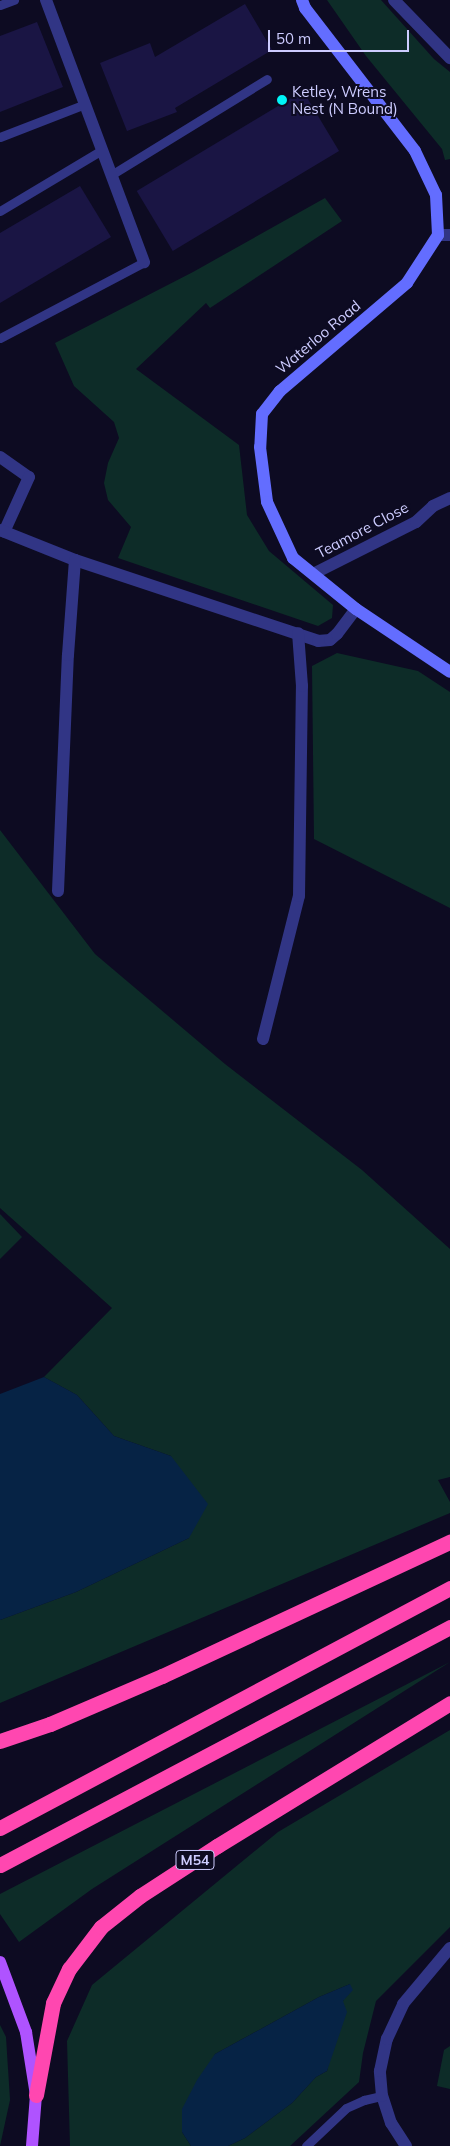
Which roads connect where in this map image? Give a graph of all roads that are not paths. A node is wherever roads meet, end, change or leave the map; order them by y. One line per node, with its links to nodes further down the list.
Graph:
1 (14, 0): 5 (lane)
2 (46, 0): 8 (street)
3 (302, 0): 13 (street, Waterloo Road)
4 (394, 0): 6 (street)
5 (0, 5)
6 (450, 58)
7 (267, 79): 11 (lane)
8 (85, 104): 9 (lane); 10 (street)
9 (0, 137)
10 (102, 150): 11 (street); 12 (lane)
11 (111, 175): 14 (street)
12 (0, 211)
13 (444, 235): 20 (street, Waterloo Road)
14 (144, 262): 15 (lane)
15 (0, 338)
16 (0, 457): 18 (street)
17 (450, 498): 20 (street, Teamore Close)
18 (2, 531): 19 (street)
19 (75, 560): 22 (street); 24 (street)
20 (313, 574): 21 (street, Waterloo Road)
21 (356, 609): 22 (street); 23 (street, Waterloo Road)
22 (298, 633): 25 (street)
23 (450, 672)
24 (58, 891)
25 (263, 1038)
26 (450, 1542): 30 (highway)
27 (450, 1588): 31 (highway)
28 (450, 1627): 32 (highway)
29 (450, 1703): 35 (highway, M54)
30 (0, 1741)
31 (0, 1828)
32 (0, 1865)
33 (450, 1948): 36 (street)
34 (0, 1962): 35 (main road)
35 (36, 2095): 37 (main road)
36 (382, 2096): 38 (lane); 39 (street)
37 (32, 2146)
38 (306, 2146)
39 (406, 2146)

